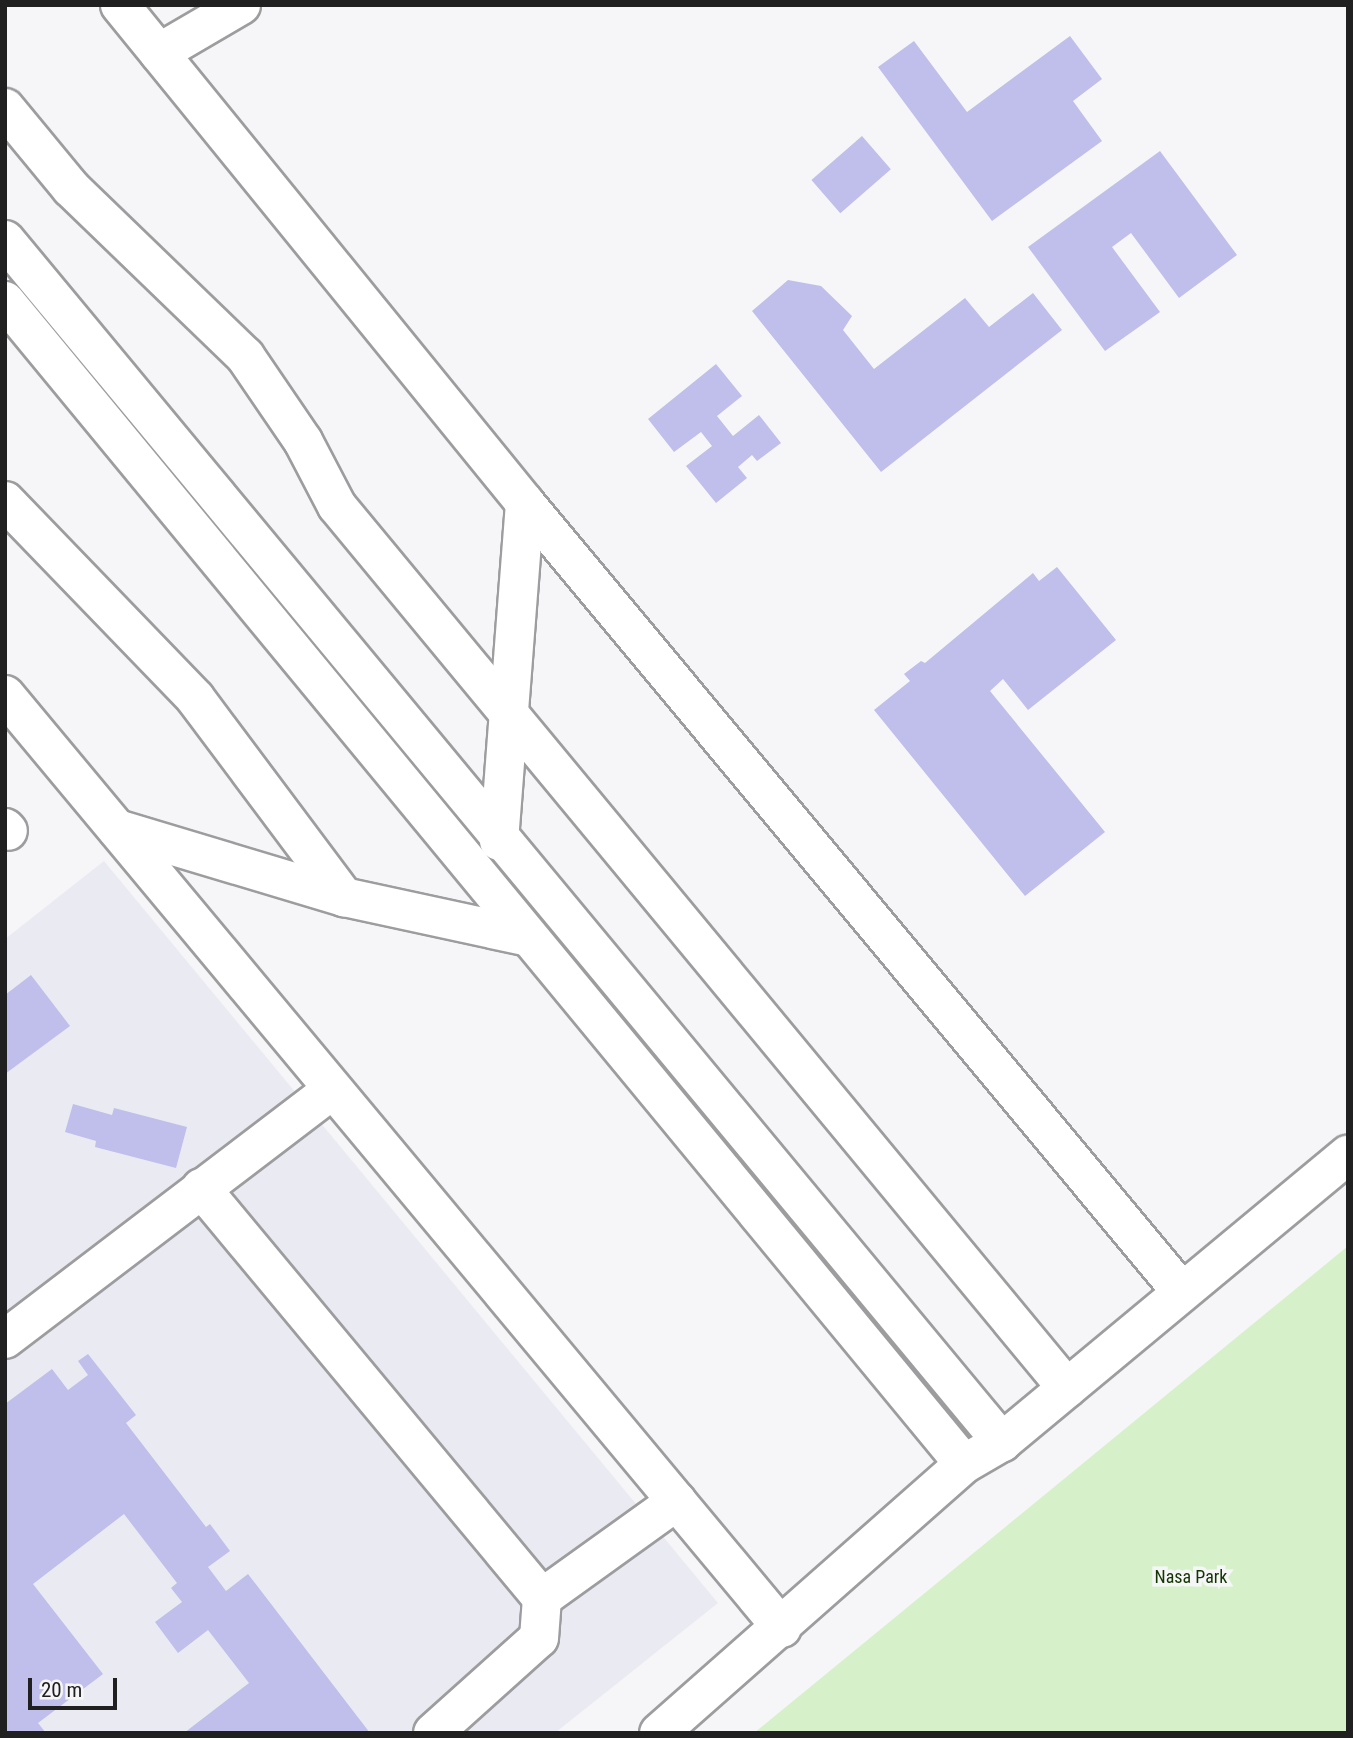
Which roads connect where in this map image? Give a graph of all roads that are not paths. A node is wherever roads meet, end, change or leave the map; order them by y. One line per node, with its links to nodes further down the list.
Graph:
1 (120, 5): 3 (street)
2 (241, 5): 3 (street)
3 (159, 53): 8 (street)
4 (5, 108): 10 (street)
5 (5, 240): 12 (street)
6 (5, 301): 14 (street)
7 (5, 501): 13 (street)
8 (525, 503): 10 (street); 18 (street)
9 (5, 695): 11 (street)
10 (509, 710): 12 (street); 20 (street)
11 (117, 829): 13 (street); 15 (street)
12 (499, 841): 21 (street)
13 (344, 897): 14 (street)
14 (529, 937): 22 (street)
15 (333, 1089): 17 (street); 23 (street)
16 (1348, 1155): 18 (street)
17 (201, 1188): 19 (street); 24 (street)
18 (1181, 1291): 20 (street)
19 (5, 1339)
20 (1067, 1388): 21 (street)
21 (1002, 1442): 22 (street)
22 (964, 1464): 25 (street)
23 (677, 1501): 24 (street); 25 (street)
24 (542, 1598): 26 (street)
25 (782, 1628): 27 (street)
26 (433, 1733)
27 (659, 1733)

